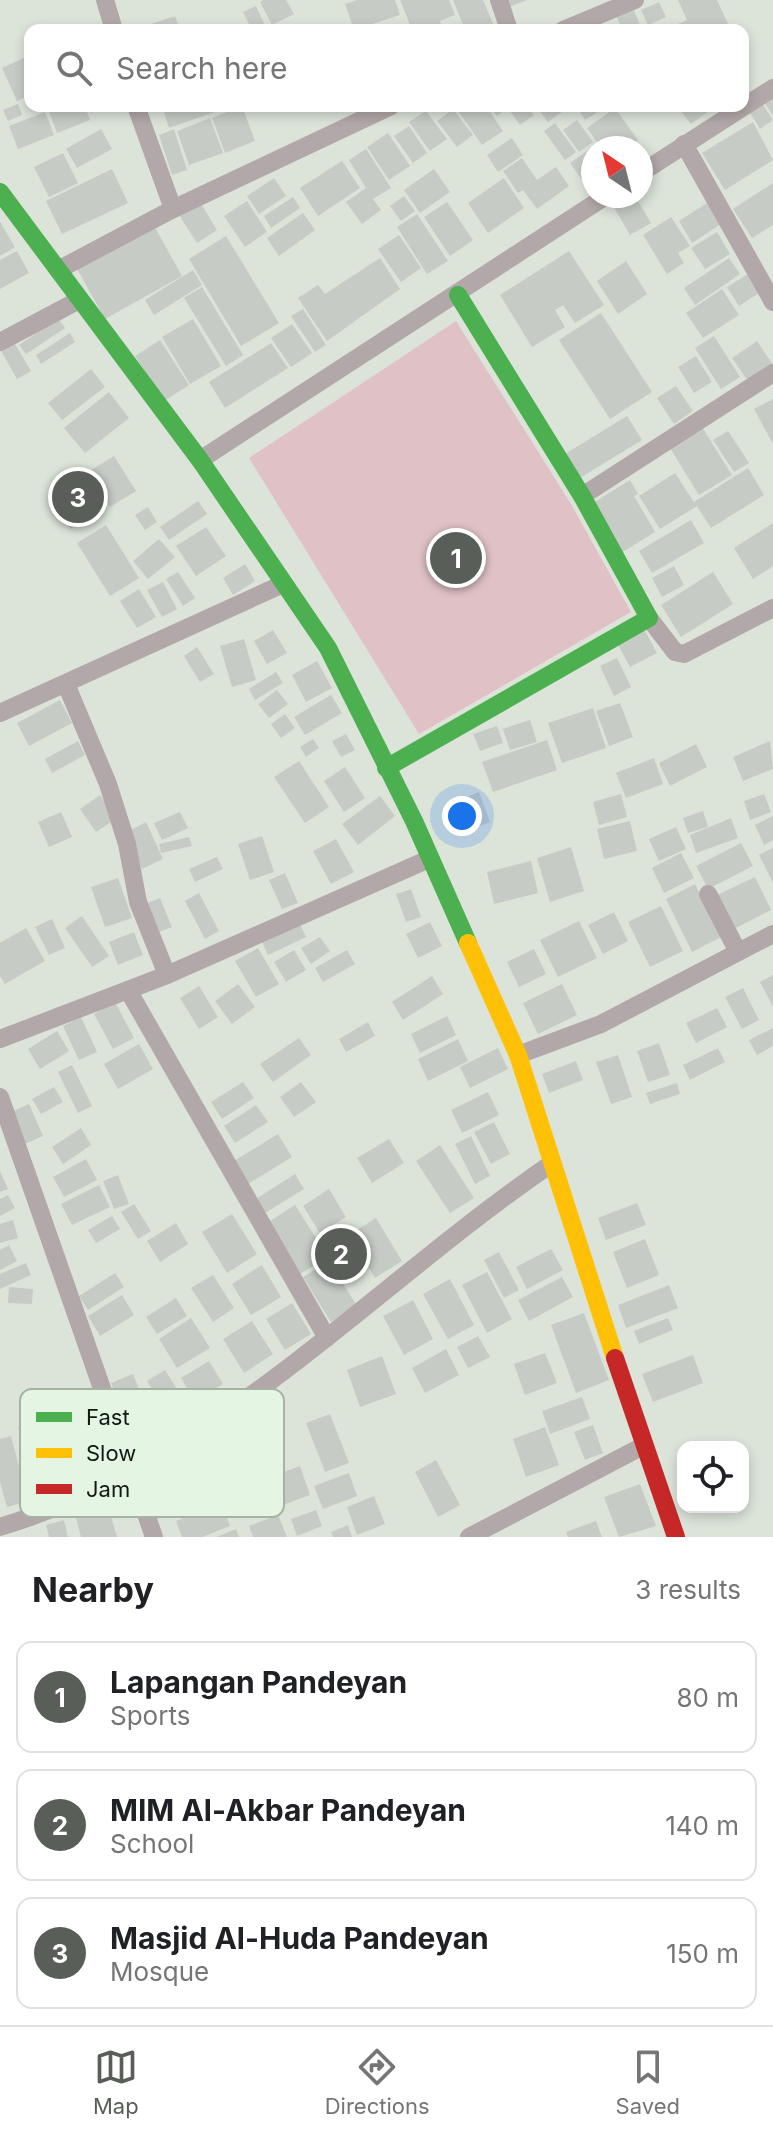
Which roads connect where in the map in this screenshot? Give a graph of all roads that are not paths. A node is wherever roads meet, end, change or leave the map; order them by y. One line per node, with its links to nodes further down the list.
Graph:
1 (105, 0): 4 (street)
2 (499, 0): 5 (street)
3 (635, 0): 6 (street)
4 (112, 24)
5 (507, 24)
6 (577, 24)
7 (773, 88): 8 (street)
8 (749, 103)
9 (138, 112): 16 (street)
10 (378, 112): 16 (street)
11 (735, 112): 12 (street)
12 (684, 144): 13 (street); 20 (street)
13 (653, 165)
14 (0, 191): 17 (street)
15 (588, 208): 18 (street)
16 (173, 209): 17 (street)
17 (58, 270): 19 (street)
18 (458, 295): 23 (street); 24 (street)
19 (79, 300): 21 (street); 23 (street)
20 (773, 302)
21 (0, 342)
22 (773, 373): 24 (street)
23 (200, 460): 25 (street)
24 (582, 496): 27 (street)
25 (283, 584): 28 (street); 30 (street)
26 (773, 608): 27 (street)
27 (649, 618): 30 (street)
28 (66, 684): 29 (street); 35 (street)
29 (0, 713)
30 (386, 768): 31 (street)
31 (429, 859): 35 (street); 38 (street)
32 (708, 894): 34 (street)
33 (773, 934): 34 (street)
34 (738, 952): 38 (street)
35 (167, 975): 36 (street)
36 (128, 990): 37 (street); 41 (street)
37 (0, 1039)
38 (518, 1055): 40 (street)
39 (0, 1097): 42 (street)
40 (551, 1164): 41 (street); 44 (street)
41 (327, 1338): 43 (street)
42 (104, 1389)
43 (258, 1389)
44 (643, 1446): 49 (street); 50 (street)
45 (30, 1517): 47 (street)
46 (148, 1517): 48 (street)
47 (0, 1527)
48 (154, 1537)
49 (469, 1537)
50 (676, 1537)

